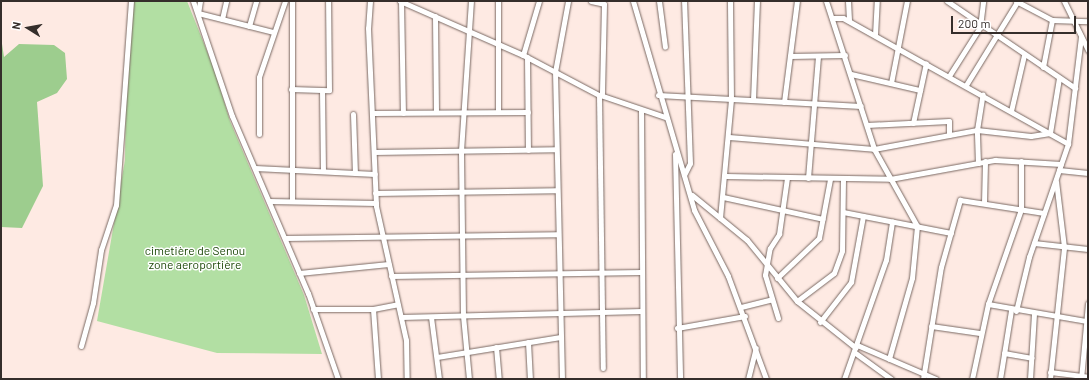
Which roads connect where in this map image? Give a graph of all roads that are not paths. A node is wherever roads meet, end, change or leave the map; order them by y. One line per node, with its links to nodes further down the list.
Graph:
1 (131, 1): 181 (street)
2 (193, 1): 31 (street)
3 (200, 1): 31 (street)
4 (226, 1): 34 (street)
5 (256, 1): 39 (street)
6 (285, 1): 42 (street)
7 (292, 1): 64 (street)
8 (328, 1): 65 (street)
9 (370, 1): 82 (street)
10 (400, 1): 32 (street); 83 (street)
11 (471, 1): 41 (street)
12 (498, 1): 46 (street)
13 (538, 1): 52 (street)
14 (568, 1): 57 (street)
15 (591, 1): 68 (street)
16 (634, 1): 69 (street)
17 (659, 1): 47 (street)
18 (684, 1): 70 (street)
19 (730, 1): 71 (street)
20 (757, 1): 72 (street)
21 (797, 1): 53 (street)
22 (826, 1): 33 (street)
23 (848, 1): 36 (street)
24 (877, 1): 43 (street)
25 (907, 1): 48 (street)
26 (947, 1): 30 (street)
27 (983, 1): 40 (street)
28 (1064, 1): 38 (street)
29 (1018, 2): 35 (street); 45 (street)
30 (955, 4): 40 (street)
31 (198, 13): 34 (street); 105 (street)
32 (435, 16): 41 (street); 78 (street)
33 (832, 18): 36 (street); 50 (street)
34 (222, 19): 39 (street)
35 (1052, 20): 38 (street); 56 (street)
36 (849, 21): 43 (street)
37 (1088, 21): 38 (street)
38 (1074, 22): 44 (street)
39 (249, 26): 42 (street)
40 (980, 26): 45 (street); 59 (street)
41 (468, 30): 46 (street); 79 (street)
42 (273, 32): 90 (street)
43 (875, 35): 48 (street)
44 (1081, 37): 49 (street); 63 (street)
45 (998, 38): 51 (street); 62 (street)
46 (495, 43): 52 (street); 80 (street)
47 (665, 47)
48 (898, 48): 55 (street); 61 (street)
49 (1088, 50)
50 (845, 55): 54 (street); 58 (street)
51 (1024, 55): 56 (street); 77 (street)
52 (525, 56): 57 (street); 81 (street)
53 (790, 56): 54 (street); 73 (street)
54 (818, 56): 74 (street)
55 (926, 63): 59 (street); 66 (street)
56 (1043, 67): 60 (street)
57 (555, 72): 68 (street); 95 (street)
58 (851, 74): 61 (street); 75 (street)
59 (949, 76): 62 (street)
60 (1060, 78): 63 (street); 89 (street)
61 (891, 83): 66 (street)
62 (966, 85): 67 (street)
63 (1075, 88): 94 (street)
64 (291, 89): 65 (street); 106 (street)
65 (322, 90): 108 (street)
66 (920, 90): 86 (street)
67 (983, 94): 77 (street); 88 (street)
68 (601, 95): 76 (street); 151 (street)
69 (658, 95): 70 (street); 85 (street)
70 (689, 96): 71 (street); 112 (street)
71 (731, 99): 72 (street); 92 (street)
72 (753, 100): 73 (street)
73 (784, 102): 74 (street)
74 (815, 103): 75 (street); 93 (street)
75 (861, 106): 87 (street)
76 (641, 110): 85 (street); 148 (street)
77 (1011, 110): 89 (street)
78 (436, 112): 79 (street); 83 (street)
79 (463, 112): 80 (street); 98 (street)
80 (498, 112): 81 (street)
81 (528, 112): 97 (street)
82 (372, 113): 83 (street); 99 (street)
83 (403, 113)
84 (353, 114): 109 (street)
85 (665, 117): 100 (street)
86 (913, 123): 87 (street); 91 (street)
87 (867, 125): 96 (street)
88 (977, 130): 89 (street); 91 (street); 103 (street)
89 (1050, 133): 94 (street)
90 (259, 134)
91 (949, 135): 96 (street)
92 (729, 137): 93 (street); 113 (street)
93 (813, 144): 96 (street); 115 (street)
94 (1068, 144): 104 (street)
95 (556, 149): 97 (street); 120 (street)
96 (874, 149): 118 (street)
97 (528, 150): 98 (street)
98 (461, 151): 99 (street); 121 (street)
99 (374, 152): 111 (street)
100 (675, 154): 112 (street); 177 (street)
101 (1021, 161): 102 (street); 104 (street); 129 (street)
102 (985, 162): 103 (street); 128 (street)
103 (978, 163): 118 (street)
104 (1061, 164): 107 (street)
105 (255, 168): 106 (street); 125 (street)
106 (292, 170): 108 (street); 126 (street)
107 (1059, 170): 110 (street); 119 (street)
108 (323, 171): 109 (street)
109 (355, 173): 111 (street)
110 (1088, 173)
111 (375, 174): 122 (street)
112 (684, 175): 123 (street)
113 (726, 176): 114 (street); 124 (street)
114 (787, 178): 115 (street); 130 (street)
115 (808, 178): 116 (street)
116 (830, 179): 117 (street); 135 (street)
117 (843, 179): 118 (street); 131 (street)
118 (890, 179): 137 (street)
119 (1056, 180): 132 (street); 144 (street)
120 (556, 190): 121 (street); 140 (street)
121 (461, 191): 122 (street); 139 (street)
122 (375, 193): 127 (street)
123 (692, 195): 134 (street); 160 (street)
124 (723, 197): 130 (street); 134 (street)
125 (269, 201): 126 (street); 142 (street)
126 (292, 201): 127 (street)
127 (376, 202): 141 (street)
128 (984, 203): 129 (street); 138 (street)
129 (1021, 209): 132 (street); 159 (street)
130 (782, 210): 135 (street); 147 (street)
131 (843, 212): 133 (street); 156 (street)
132 (1044, 213): 143 (street)
133 (863, 216): 136 (street); 175 (street)
134 (720, 218): 147 (street)
135 (823, 218): 154 (street)
136 (892, 221): 137 (street); 184 (street)
137 (917, 226): 138 (street); 189 (street)
138 (951, 233): 176 (street)
139 (462, 234): 140 (street); 141 (street); 152 (street)
140 (557, 234): 150 (street)
141 (383, 237): 142 (street); 146 (street)
142 (285, 238): 149 (street)
143 (1034, 243): 144 (street); 163 (street)
144 (1064, 247): 145 (street); 172 (street)
145 (1088, 248)
146 (389, 264): 149 (street); 153 (street)
147 (767, 265): 154 (street); 155 (street)
148 (641, 272): 151 (street); 164 (street)
149 (300, 273): 161 (street)
150 (558, 273): 151 (street); 152 (street); 167 (street)
151 (601, 273): 165 (street)
152 (462, 275): 153 (street); 169 (street)
153 (391, 276): 158 (street)
154 (777, 278): 156 (street)
155 (772, 299): 160 (street); 173 (street)
156 (797, 300): 175 (street)
157 (1088, 303): 174 (street)
158 (398, 304): 162 (street); 171 (street)
159 (988, 304): 163 (street); 178 (street)
160 (741, 307): 170 (street)
161 (313, 309): 162 (street); 195 (street)
162 (373, 310): 196 (street)
163 (1013, 310): 166 (street); 186 (street)
164 (642, 311): 165 (street); 203 (street)
165 (602, 313): 167 (street); 190 (street)
166 (1034, 313): 172 (street); 188 (street)
167 (558, 314): 169 (street); 179 (street)
168 (431, 316): 169 (street); 171 (street); 187 (street)
169 (463, 316): 185 (street)
170 (745, 316): 177 (street); 183 (street)
171 (401, 317): 197 (street)
172 (1056, 317): 174 (street); 191 (street)
173 (778, 318)
174 (1086, 321): 193 (street)
175 (820, 322): 184 (street)
176 (931, 326): 178 (street); 192 (street)
177 (677, 328): 204 (street)
178 (980, 333): 210 (street)
179 (560, 337): 180 (street); 202 (street)
180 (528, 342): 182 (street); 201 (street)
181 (81, 346)
182 (496, 347): 185 (street); 200 (street)
183 (756, 348): 205 (street); 206 (street)
184 (855, 348): 189 (street); 207 (street); 208 (street)
185 (466, 352): 187 (street); 199 (street)
186 (1004, 353): 188 (street); 211 (street)
187 (437, 357): 198 (street)
188 (1032, 358): 212 (street)
189 (889, 359): 192 (street)
190 (603, 368)
191 (1050, 372): 193 (street); 213 (street)
192 (923, 376): 209 (street)
193 (1081, 377): 194 (street)
194 (1088, 377)
195 (338, 379)
196 (378, 379)
197 (407, 379)
198 (439, 379)
199 (469, 379)
200 (499, 379)
201 (530, 379)
202 (562, 379)
203 (643, 379)
204 (680, 379)
205 (748, 379)
206 (766, 379)
207 (844, 379)
208 (891, 379)
209 (936, 379)
210 (972, 379)
211 (1000, 379)
212 (1030, 379)
213 (1050, 379)

